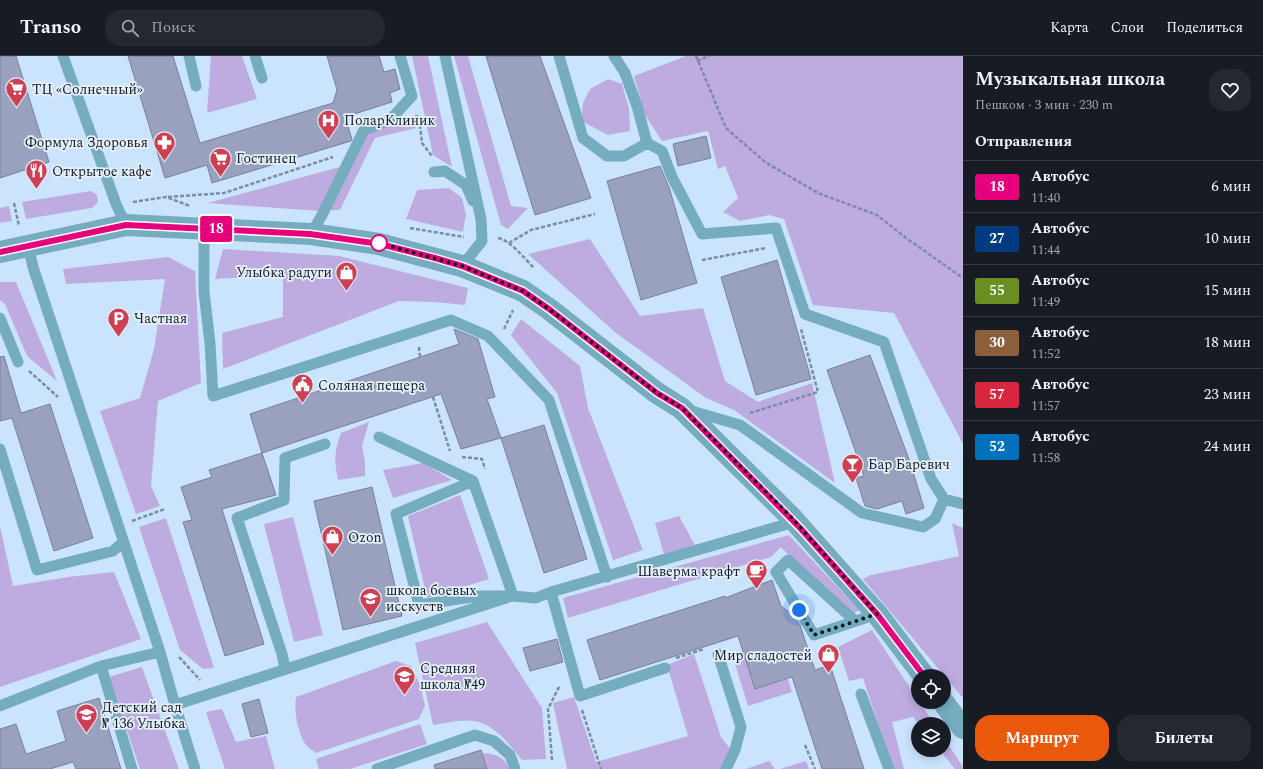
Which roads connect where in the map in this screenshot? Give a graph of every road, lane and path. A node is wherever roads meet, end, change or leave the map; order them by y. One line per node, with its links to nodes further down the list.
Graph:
1 (64, 56): 22 (lane)
2 (189, 56): 12 (lane)
3 (255, 56): 11 (lane)
4 (400, 56): 16 (lane)
5 (445, 56): 21 (lane)
6 (560, 56): 15 (lane)
7 (614, 56): 15 (lane)
8 (696, 56): 10 (path)
9 (709, 56): 10 (path)
10 (697, 61): 34 (path)
11 (262, 78)
12 (196, 86)
13 (419, 118): 14 (path)
14 (421, 131)
15 (647, 143): 47 (lane)
16 (353, 151): 18 (path); 24 (lane)
17 (434, 172): 21 (lane)
18 (166, 197)
19 (14, 203): 26 (path)
20 (595, 214): 28 (path)
21 (481, 219): 27 (lane)
22 (126, 225): 23 (street); 26 (street)
23 (204, 228): 24 (street); 53 (lane)
24 (310, 234): 32 (street)
25 (461, 237): 27 (path)
26 (24, 238): 30 (street); 52 (lane)
27 (482, 241): 28 (path); 32 (lane)
28 (510, 243): 33 (path)
29 (770, 247): 31 (path)
30 (0, 252)
31 (702, 260)
32 (462, 266): 41 (street)
33 (534, 268)
34 (963, 278)
35 (515, 306): 38 (path)
36 (0, 318): 39 (lane)
37 (799, 323): 42 (path)
38 (503, 330)
39 (18, 362): 40 (path)
40 (52, 391)
41 (682, 408): 47 (lane); 50 (street)
42 (744, 415)
43 (379, 437): 46 (lane)
44 (325, 444): 62 (lane)
45 (0, 448): 52 (lane)
46 (473, 481): 55 (lane); 55 (lane)
47 (944, 499): 48 (lane)
48 (963, 504)
49 (165, 510): 51 (path)
50 (792, 518): 53 (lane); 56 (street)
51 (130, 522)
52 (123, 542): 58 (lane)
53 (606, 577): 54 (lane)
54 (551, 592): 55 (lane); 63 (lane)
55 (512, 596): 62 (lane)
56 (877, 614): 57 (lane); 64 (street)
57 (855, 621): 57 (lane)
58 (160, 652): 61 (lane); 67 (lane)
59 (175, 653): 65 (path)
60 (718, 654): 80 (lane)
61 (100, 666): 68 (lane); 75 (lane)
62 (285, 668): 67 (lane)
63 (665, 668)
64 (919, 669)
65 (200, 681)
66 (861, 694): 82 (lane)
67 (176, 705): 76 (lane)
68 (0, 706)
69 (581, 708): 79 (path)
70 (548, 709): 74 (path)
71 (948, 709): 72 (street)
72 (963, 728)
73 (805, 746): 81 (path)
74 (552, 760)
75 (132, 769)
76 (195, 769)
77 (377, 769): 78 (lane)
78 (515, 769)
79 (601, 769)
80 (726, 769)
81 (815, 769)
82 (889, 769)

